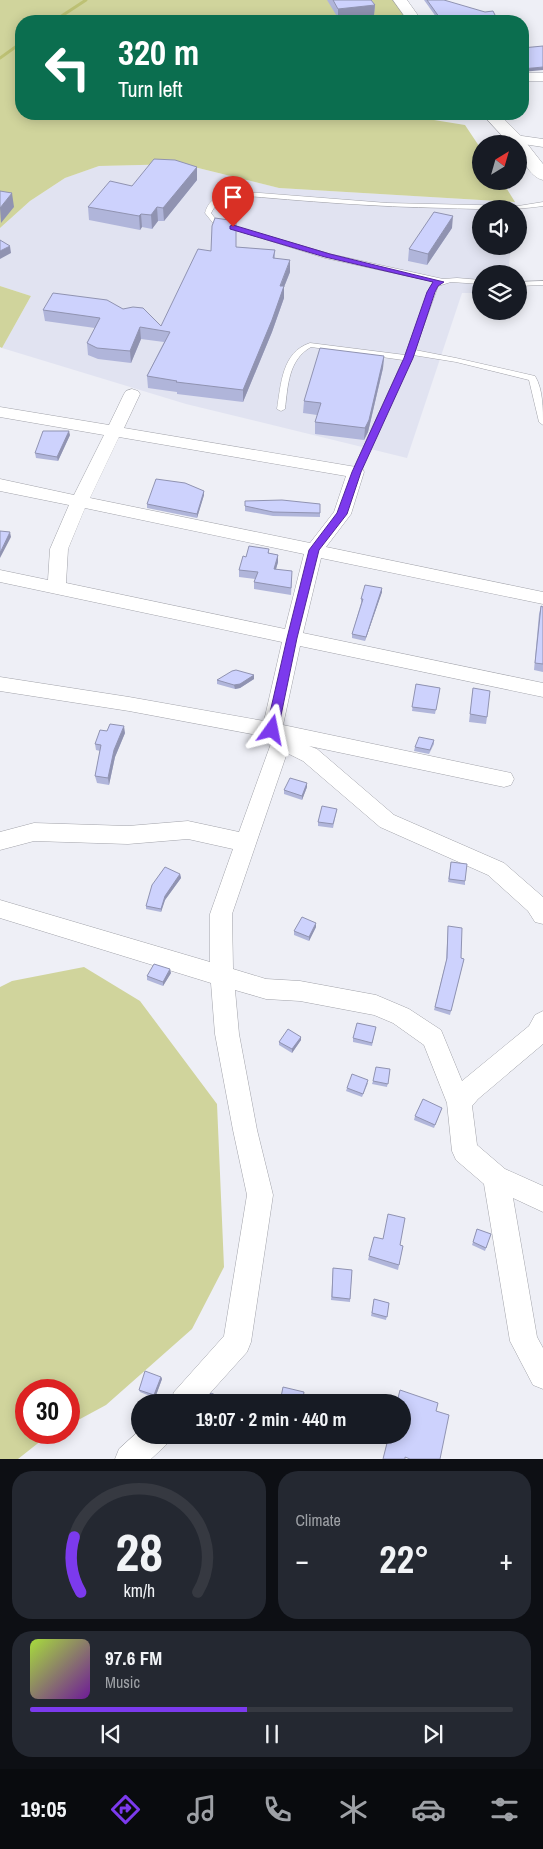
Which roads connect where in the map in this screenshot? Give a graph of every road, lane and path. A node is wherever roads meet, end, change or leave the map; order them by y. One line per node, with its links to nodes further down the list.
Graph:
1 (400, 0): 2 (street)
2 (410, 15)
3 (529, 77): 4 (street)
4 (543, 77)
5 (496, 120): 6 (street)
6 (511, 135)
7 (528, 141): 8 (street)
8 (543, 143)
9 (528, 156): 10 (street)
10 (543, 175)
11 (543, 204): 12 (lane)
12 (440, 282): 13 (lane); 16 (lane)
13 (472, 282)
14 (543, 283): 15 (lane)
15 (527, 284)
16 (409, 355): 18 (lane); 20 (lane); 22 (lane)
17 (132, 394): 21 (street)
18 (281, 409)
19 (0, 412): 21 (street)
20 (543, 422)
21 (114, 432): 22 (street); 24 (street)
22 (356, 472): 25 (street)
23 (0, 485): 24 (street)
24 (79, 502): 25 (street); 27 (street)
25 (314, 550): 28 (street); 29 (street)
26 (2, 582): 27 (street)
27 (56, 588): 29 (street)
28 (543, 598)
29 (292, 638): 31 (street); 32 (street)
30 (0, 684): 32 (street)
31 (543, 690)
32 (272, 730): 33 (street)
33 (504, 779)
34 (0, 840): 35 (street)
35 (247, 844): 37 (street); 38 (street)
36 (0, 909): 38 (street)
37 (543, 914)
38 (222, 976): 40 (street); 44 (street)
39 (543, 1022): 40 (street)
40 (459, 1103): 41 (street)
41 (496, 1178): 42 (street); 43 (street)
42 (543, 1199)
43 (543, 1375)
44 (191, 1394)
45 (146, 1444): 46 (street)
46 (128, 1459)

